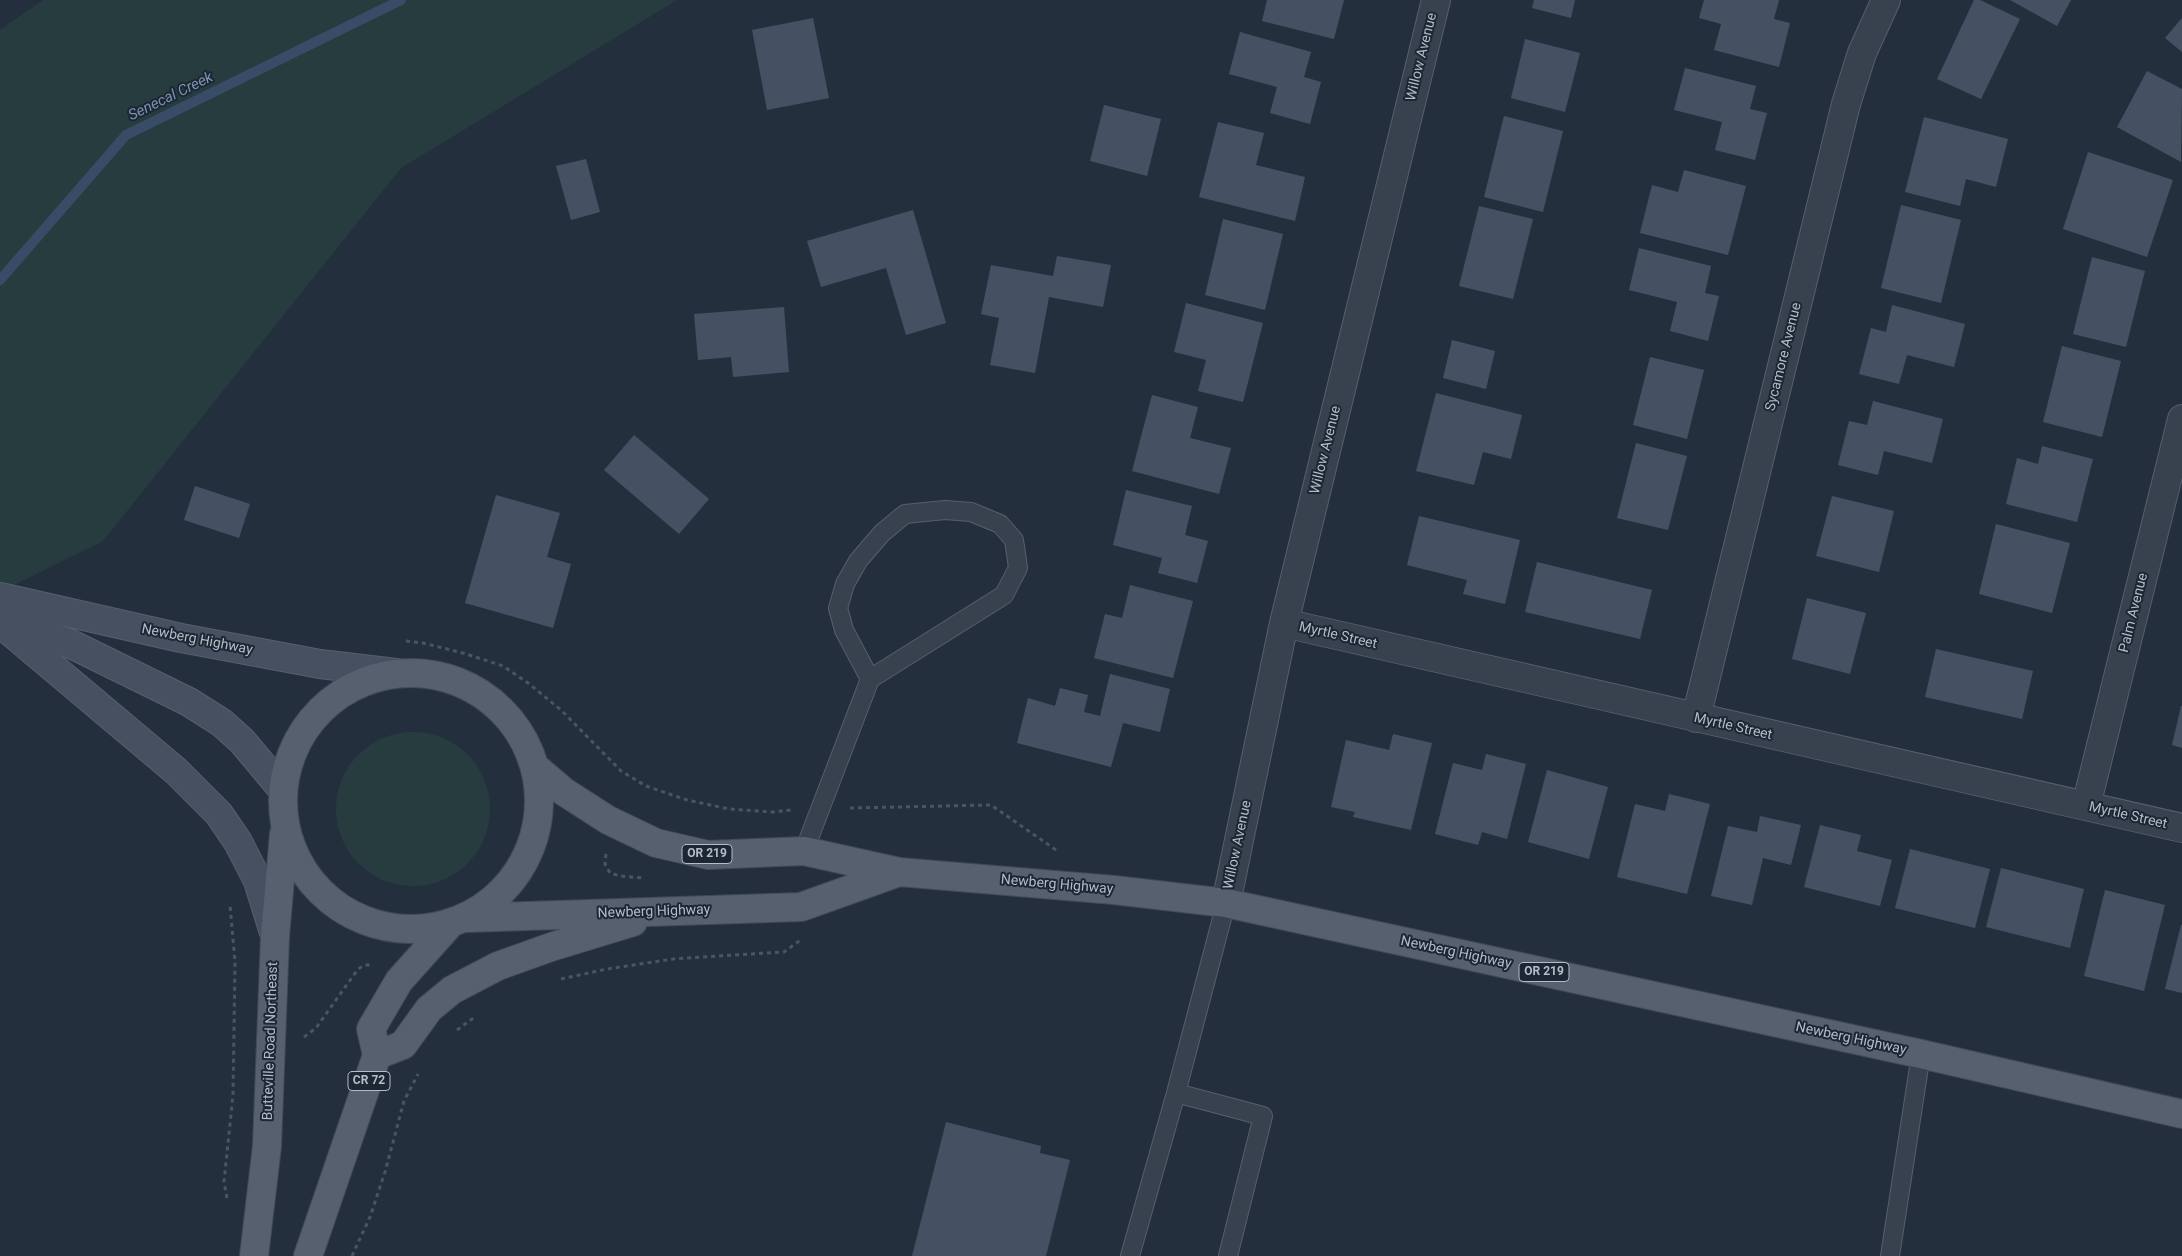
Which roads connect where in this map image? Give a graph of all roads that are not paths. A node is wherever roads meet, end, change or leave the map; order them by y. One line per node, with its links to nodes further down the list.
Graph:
1 (1436, 0): 7 (street, Willow Avenue)
2 (1886, 0): 10 (street, Sycamore Avenue)
3 (2182, 419): 13 (street, Palm Avenue)
4 (0, 596): 8 (main road, Newberg Highway)
5 (0, 618): 12 (main road)
6 (0, 623): 21 (main road)
7 (1284, 623): 10 (street, Myrtle Street); 18 (street, Willow Avenue)
8 (396, 673): 11 (main road); 12 (main road)
9 (870, 679): 9 (lane); 16 (lane)
10 (1696, 718): 13 (street, Myrtle Street)
11 (536, 768): 16 (main road, Newberg Highway / OR 219); 20 (main road)
12 (283, 790): 14 (main road)
13 (2086, 806): 15 (street, Myrtle Street)
14 (285, 826): 20 (main road); 21 (main road, Butteville Road Northeast)
15 (2182, 828)
16 (804, 851): 17 (main road, Newberg Highway / OR 219)
17 (899, 872): 18 (main road, Newberg Highway / OR 219); 19 (main road, Newberg Highway)
18 (1226, 903): 22 (main road, Newberg Highway / OR 219); 24 (lane)
19 (670, 911): 20 (main road, Newberg Highway); 23 (main road)
20 (457, 921): 23 (main road, CR 72)
21 (276, 936): 26 (main road, Butteville Road Northeast)
22 (1921, 1054): 25 (main road, Newberg Highway / OR 219); 30 (lane)
23 (377, 1055): 27 (main road, CR 72)
24 (1176, 1093): 28 (lane); 29 (lane)
25 (2182, 1114)
26 (254, 1256)
27 (308, 1256)
28 (1130, 1256)
29 (1228, 1256)
30 (1890, 1256)

